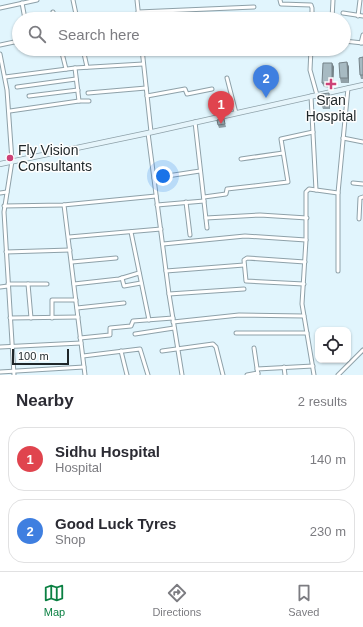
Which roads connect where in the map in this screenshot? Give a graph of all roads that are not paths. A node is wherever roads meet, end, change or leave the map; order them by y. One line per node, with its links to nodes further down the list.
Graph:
1 (37, 0): 7 (street)
2 (73, 0): 11 (street)
3 (137, 0): 12 (street)
4 (280, 0): 13 (street)
5 (333, 0): 14 (street)
6 (360, 0): 16 (street)
7 (22, 3): 9 (street); 10 (street)
8 (254, 7): 12 (street)
9 (0, 8)
10 (24, 12)
11 (76, 12)
12 (138, 12)
13 (312, 12)
14 (332, 12)
15 (351, 15): 16 (street)
16 (358, 16): 17 (street)
17 (363, 16)
18 (363, 35): 21 (street)
19 (12, 42): 22 (street)
20 (351, 42): 21 (street)
21 (362, 43)
22 (0, 45)
23 (0, 54): 28 (street)
24 (63, 56): 32 (street)
25 (85, 56): 30 (street)
26 (142, 56): 29 (street)
27 (311, 56): 45 (street)
28 (1, 64): 33 (street)
29 (143, 64): 30 (street); 38 (street)
30 (87, 67): 31 (street)
31 (74, 68): 32 (street); 35 (street)
32 (66, 69): 33 (street)
33 (5, 77): 48 (street)
34 (227, 78): 49 (street)
35 (76, 80): 37 (street); 41 (street)
36 (363, 85): 39 (main road)
37 (17, 87)
38 (146, 88): 42 (street); 44 (street)
39 (348, 88): 45 (main road); 53 (street)
40 (212, 89): 44 (street)
41 (78, 90): 43 (street); 47 (street)
42 (88, 93)
43 (29, 96)
44 (147, 96): 51 (street)
45 (314, 96): 49 (main road); 52 (street)
46 (89, 101): 47 (street)
47 (79, 102): 48 (street)
48 (10, 111): 57 (street)
49 (236, 113): 50 (main road)
50 (195, 122): 51 (main road); 59 (street)
51 (149, 132): 57 (main road); 60 (street)
52 (313, 132): 55 (street); 63 (street)
53 (343, 138): 54 (street); 66 (street)
54 (363, 142)
55 (283, 152): 56 (street); 69 (street)
56 (241, 159)
57 (12, 161): 58 (main road); 64 (street)
58 (0, 164)
59 (200, 171): 60 (street); 69 (street)
60 (154, 178): 67 (street)
61 (354, 183): 62 (street)
62 (363, 184)
63 (316, 190): 66 (street); 75 (street)
64 (7, 192): 65 (street); 73 (street)
65 (0, 193)
66 (338, 193): 91 (street)
67 (156, 196): 71 (street); 72 (street)
68 (363, 197): 76 (street)
69 (204, 199): 70 (street); 74 (street)
70 (186, 202): 72 (street); 80 (street)
71 (64, 205): 73 (street); 81 (street)
72 (158, 205): 78 (street)
73 (4, 206): 85 (street)
74 (206, 218): 75 (street); 77 (street)
75 (307, 218): 82 (street)
76 (359, 219)
77 (207, 228)
78 (161, 229): 79 (street); 83 (street)
79 (131, 232): 81 (street); 92 (street)
80 (190, 235)
81 (68, 237): 84 (street)
82 (306, 240): 83 (street); 88 (street)
83 (163, 244): 90 (street)
84 (70, 250): 85 (street); 87 (street)
85 (6, 252): 99 (street)
86 (116, 258): 87 (street)
87 (72, 262): 96 (street)
88 (305, 262): 89 (street); 98 (street)
89 (244, 265): 90 (street); 98 (street)
90 (166, 271): 102 (street)
91 (338, 271)
92 (139, 273): 93 (street); 97 (street)
93 (122, 278): 96 (street); 97 (street)
94 (28, 284): 95 (street); 99 (street); 109 (street)
95 (47, 284)
96 (74, 284): 103 (street)
97 (141, 284): 112 (street)
98 (304, 284): 106 (street)
99 (8, 285): 100 (street); 108 (street)
100 (0, 287)
101 (244, 289): 102 (street)
102 (169, 294): 111 (street)
103 (76, 300): 105 (street); 110 (street)
104 (124, 304): 105 (street)
105 (77, 308): 107 (street)
106 (304, 316): 113 (street); 116 (street)
107 (78, 317): 110 (street); 118 (street)
108 (10, 318): 109 (street); 120 (street)
109 (31, 318): 110 (street)
110 (52, 318)
111 (173, 318): 112 (street); 113 (street)
112 (148, 320): 118 (street)
113 (174, 322): 114 (street)
114 (174, 328): 117 (street); 123 (street)
115 (236, 333): 116 (street)
116 (307, 333): 128 (street)
117 (135, 334)
118 (80, 338): 119 (street)
119 (81, 343): 120 (street); 127 (street)
120 (13, 346): 121 (street); 131 (street)
121 (0, 347)
122 (254, 348): 133 (street)
123 (178, 349): 126 (street); 138 (street); 139 (street)
124 (363, 350): 143 (street)
125 (121, 351): 127 (street); 136 (street); 137 (street)
126 (162, 351)
127 (83, 356): 129 (street)
128 (313, 366): 130 (street); 142 (street)
129 (84, 367): 131 (street); 135 (street)
130 (284, 367): 133 (street); 141 (street)
131 (14, 370): 132 (street); 134 (street)
132 (0, 372)
133 (258, 372): 140 (street)
134 (14, 375)
135 (85, 375)
136 (127, 375)
137 (148, 375)
138 (182, 375)
139 (222, 375)
140 (247, 375)
141 (285, 375)
142 (314, 375)
143 (338, 375)

